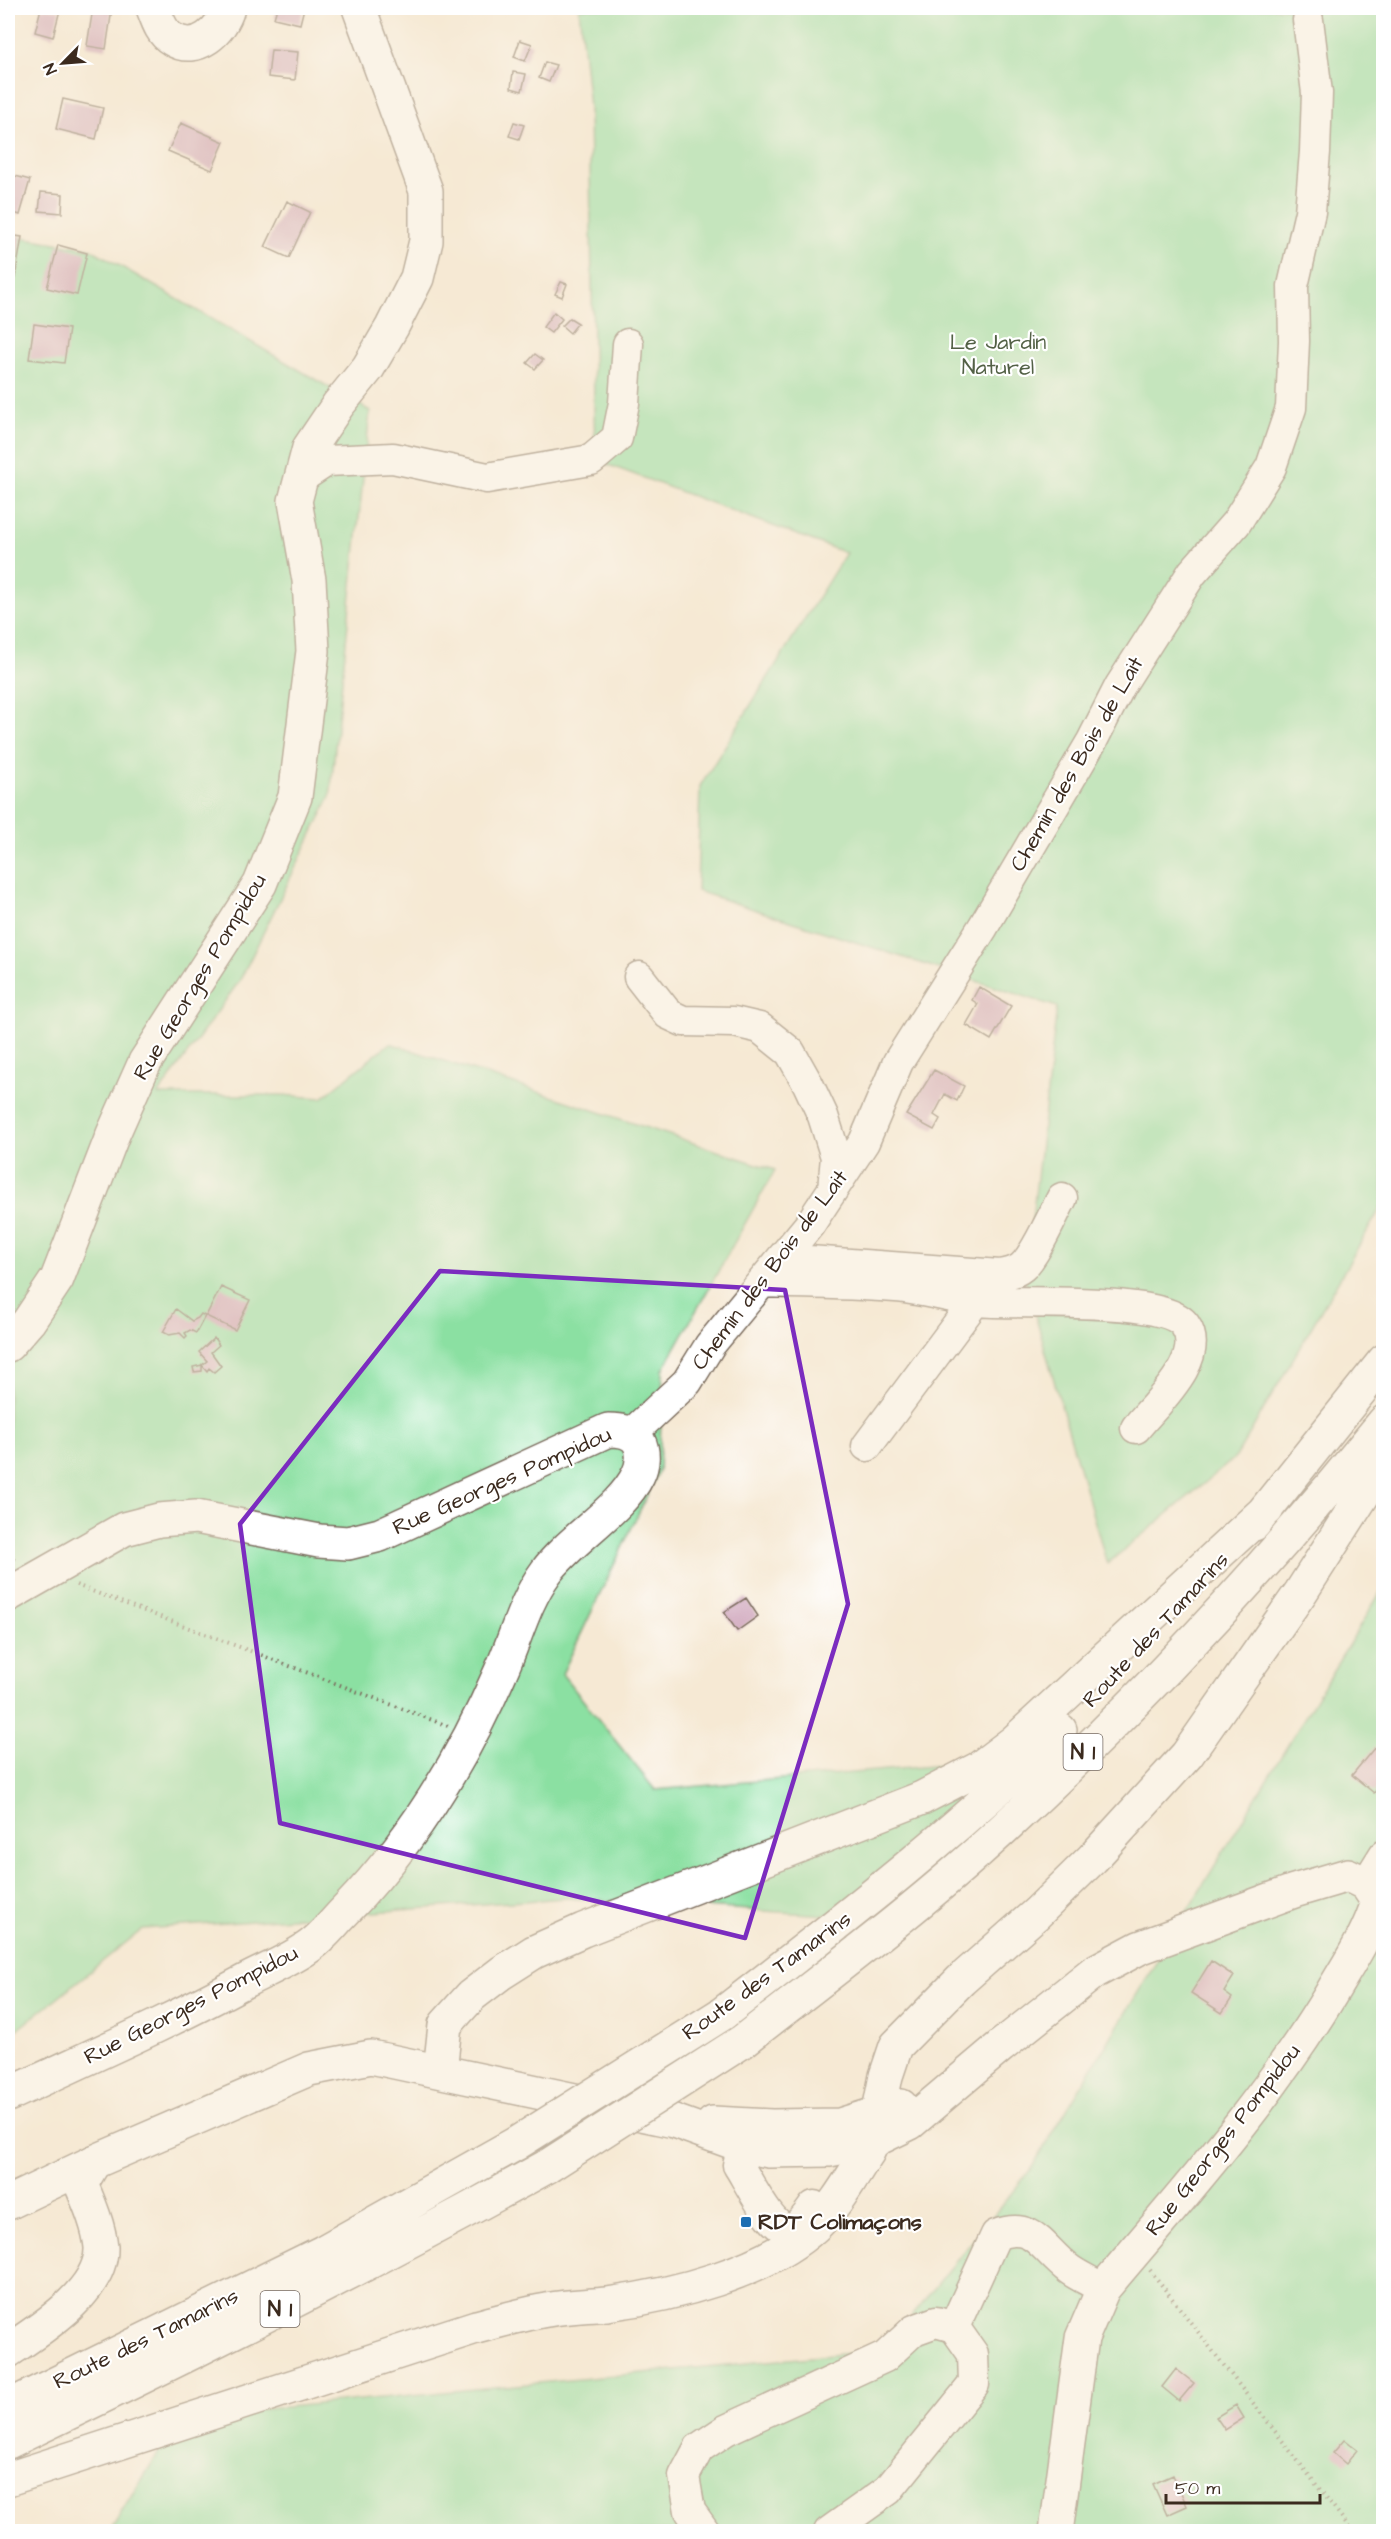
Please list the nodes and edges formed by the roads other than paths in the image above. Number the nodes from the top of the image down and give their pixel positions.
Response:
1 (153, 8) edge
2 (228, 8) edge
3 (358, 8) edge
4 (1308, 20) dead end
5 (628, 344) dead end
6 (301, 478) junction
7 (639, 977) dead end
8 (833, 1190) junction
9 (1062, 1198) dead end
10 (773, 1271) junction
11 (975, 1300) junction
12 (8, 1345) edge
13 (1383, 1361) edge
14 (1383, 1422) edge
15 (1136, 1428) dead end
16 (631, 1434) junction
17 (867, 1446) dead end
18 (1383, 1462) edge
19 (1267, 1509) junction
20 (8, 1595) edge
21 (1383, 1855) edge
22 (1366, 1884) junction
23 (440, 2071) junction
24 (8, 2095) edge
25 (674, 2121) junction
26 (772, 2126) junction
27 (876, 2128) junction
28 (743, 2146) junction
29 (88, 2173) junction
30 (846, 2186) junction
31 (8, 2203) edge
32 (8, 2210) edge
33 (1103, 2289) junction
34 (954, 2327) junction
35 (8, 2351) edge
36 (8, 2407) edge
37 (8, 2442) edge
38 (8, 2479) edge
39 (705, 2532) edge
40 (830, 2532) edge
41 (1056, 2532) edge

1 - 2 main road
3 - 6 main road, Rue Georges Pompidou
4 - 8 street, Chemin des Bois de Lait
5 - 6 street
6 - 12 main road, Rue Georges Pompidou
7 - 8 street
8 - 10 street, Chemin des Bois de Lait
9 - 10 street
10 - 11 street
10 - 16 street, Chemin des Bois de Lait
11 - 15 street
11 - 17 street
13 - 19 main road, Route des Tamarins / N 1
14 - 37 main road, Route des Tamarins / N 1, bridge
16 - 20 main road, Rue Georges Pompidou
16 - 24 main road, Rue Georges Pompidou
18 - 27 main road
19 - 23 main road
19 - 36 main road, Route des Tamarins / N 1, bridge
21 - 22 street
22 - 27 main road
22 - 33 main road, Rue Georges Pompidou
23 - 25 main road
23 - 29 main road
25 - 26 main road
25 - 28 main road
26 - 27 main road
26 - 28 street
27 - 28 main road
27 - 30 main road
28 - 30 street
29 - 31 main road
29 - 32 main road
29 - 35 main road
30 - 38 main road
33 - 34 street
33 - 41 main road, Rue Georges Pompidou
34 - 39 street
34 - 40 street

